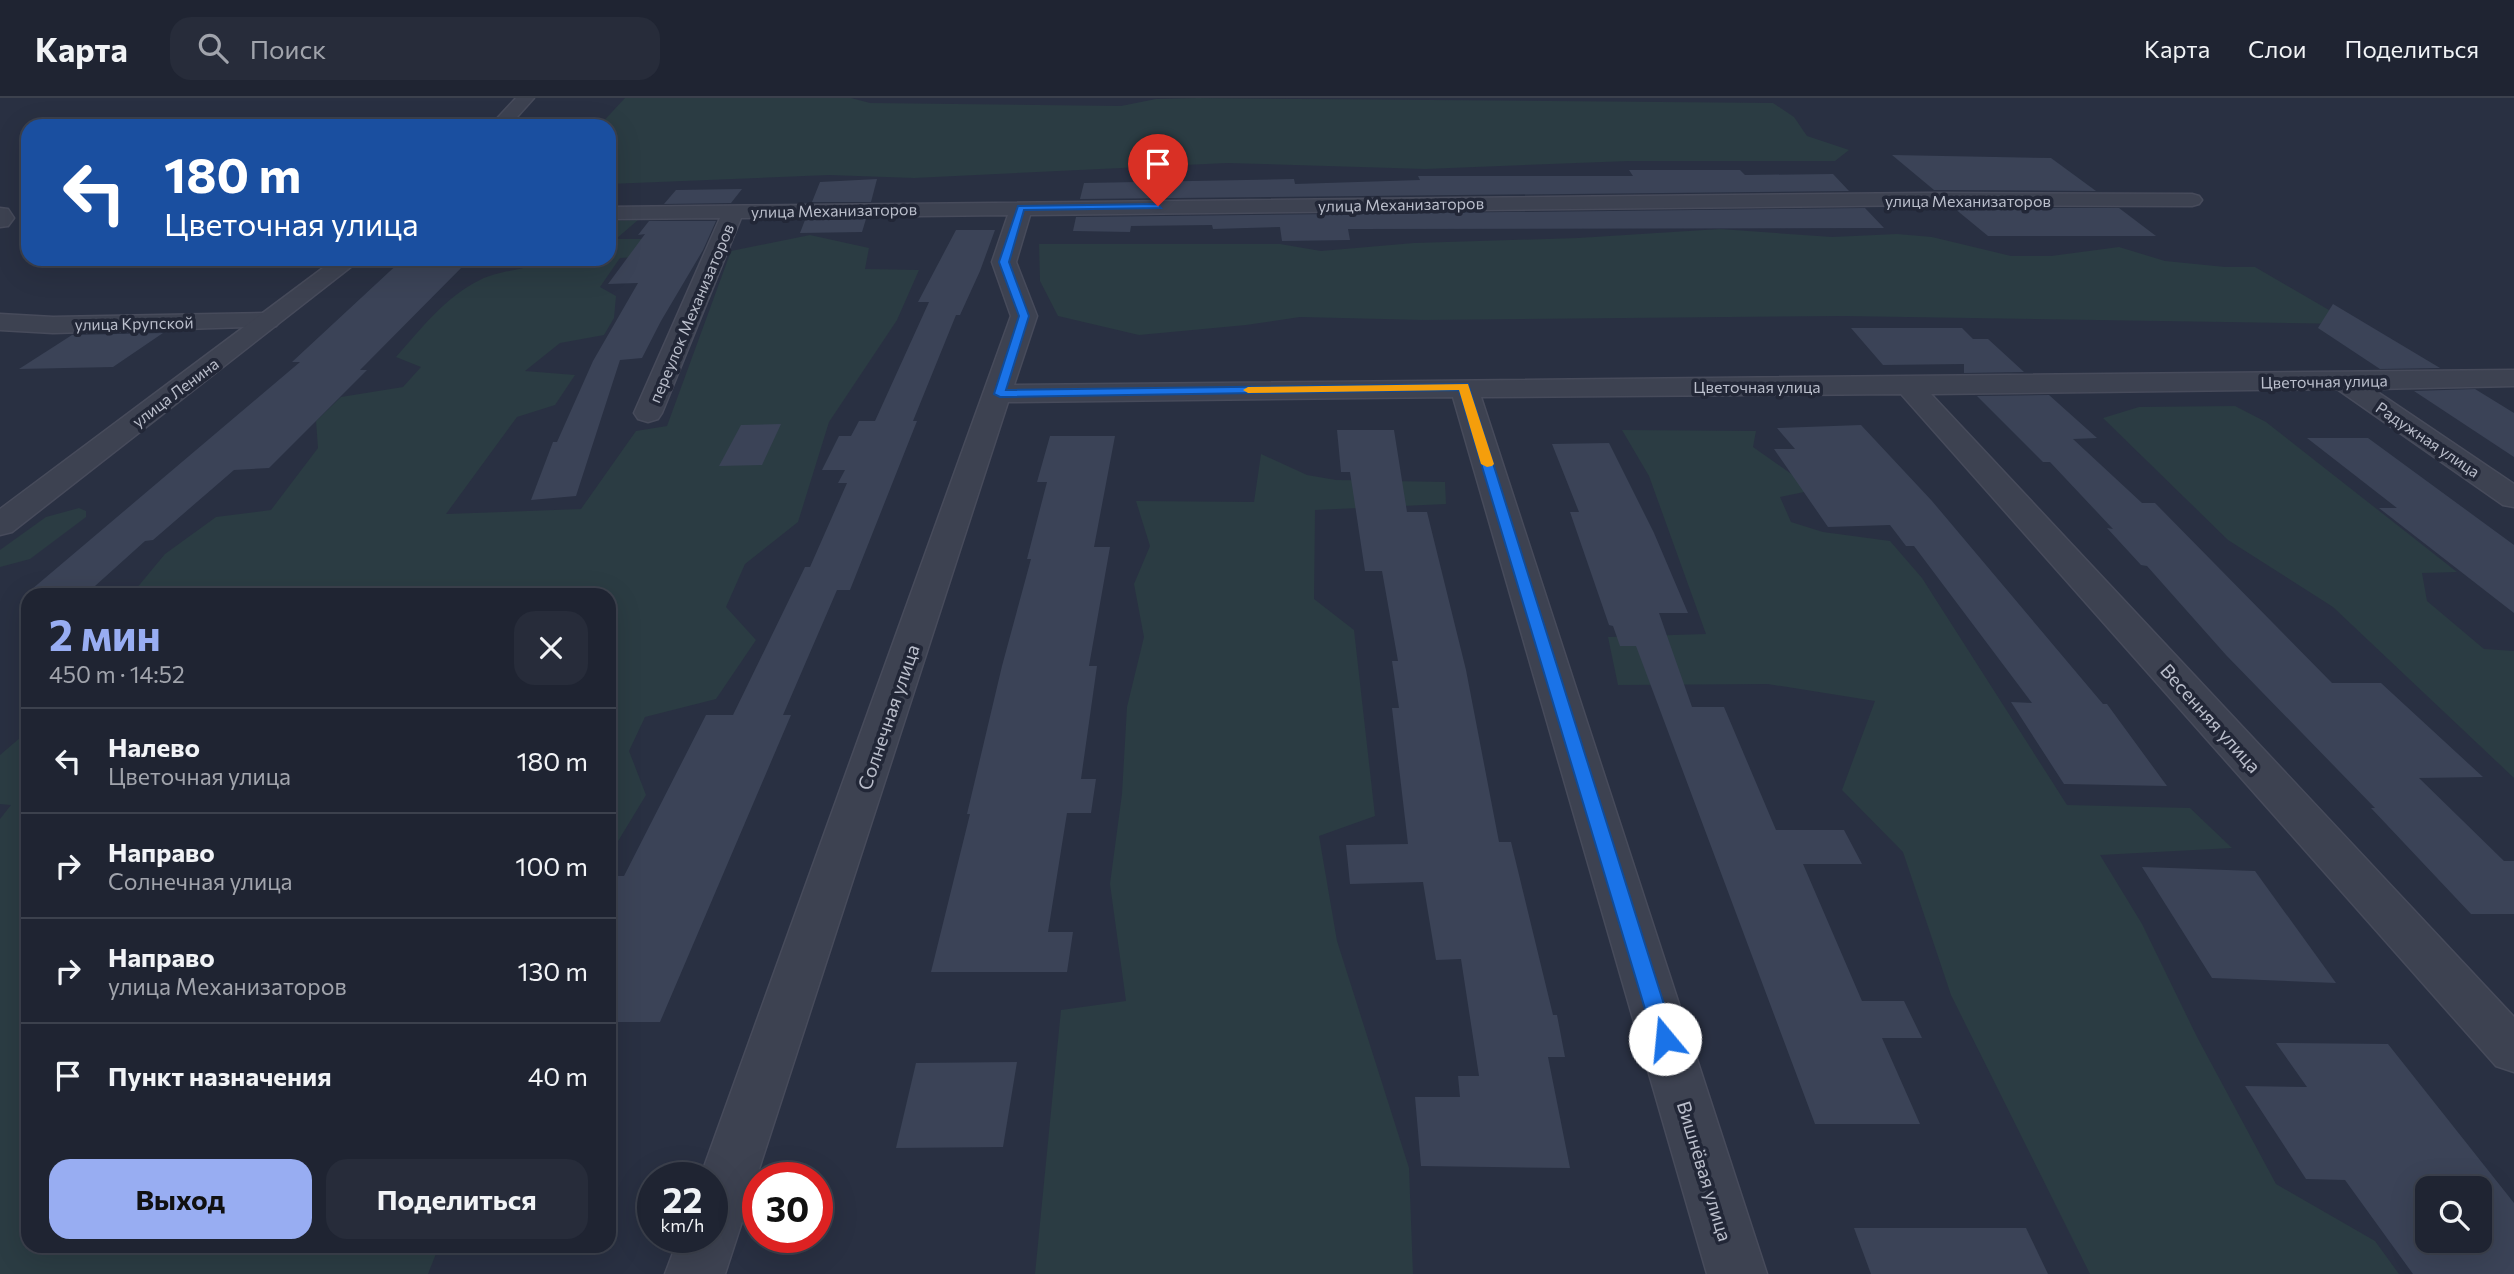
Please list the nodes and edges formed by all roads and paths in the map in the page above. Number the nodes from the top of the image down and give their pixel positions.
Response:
1 (525, 98) edge
2 (506, 119) edge
3 (2192, 200) dead end
4 (1021, 208) junction
5 (733, 212) junction
6 (0, 214) edge
7 (616, 214) edge
8 (0, 221) edge
9 (341, 266) edge
10 (267, 321) junction
11 (0, 322) edge
12 (2514, 378) edge
13 (2342, 380) junction
14 (1909, 385) junction
15 (1464, 387) junction
16 (1000, 394) junction
17 (649, 413) dead end
18 (2514, 498) edge
19 (0, 525) edge
20 (2514, 1051) edge
21 (728, 1179) edge
22 (702, 1253) edge
23 (695, 1274) edge
24 (1737, 1274) edge

1 - 2 street
3 - 4 street, улица Механизаторов
4 - 5 street, улица Механизаторов
4 - 16 street, Солнечная улица
5 - 7 street, улица Механизаторов
5 - 17 street, переулок Механизаторов
6 - 8 street
9 - 10 street, улица Ленина
10 - 11 street, улица Крупской
10 - 19 street, улица Ленина
12 - 13 street, Цветочная улица
13 - 14 street, Цветочная улица
13 - 18 street, Радужная улица
14 - 15 street, Цветочная улица
14 - 20 street, Весенняя улица
15 - 16 street, Цветочная улица
15 - 24 street, Вишнёвая улица
16 - 21 street, Солнечная улица
22 - 23 street

